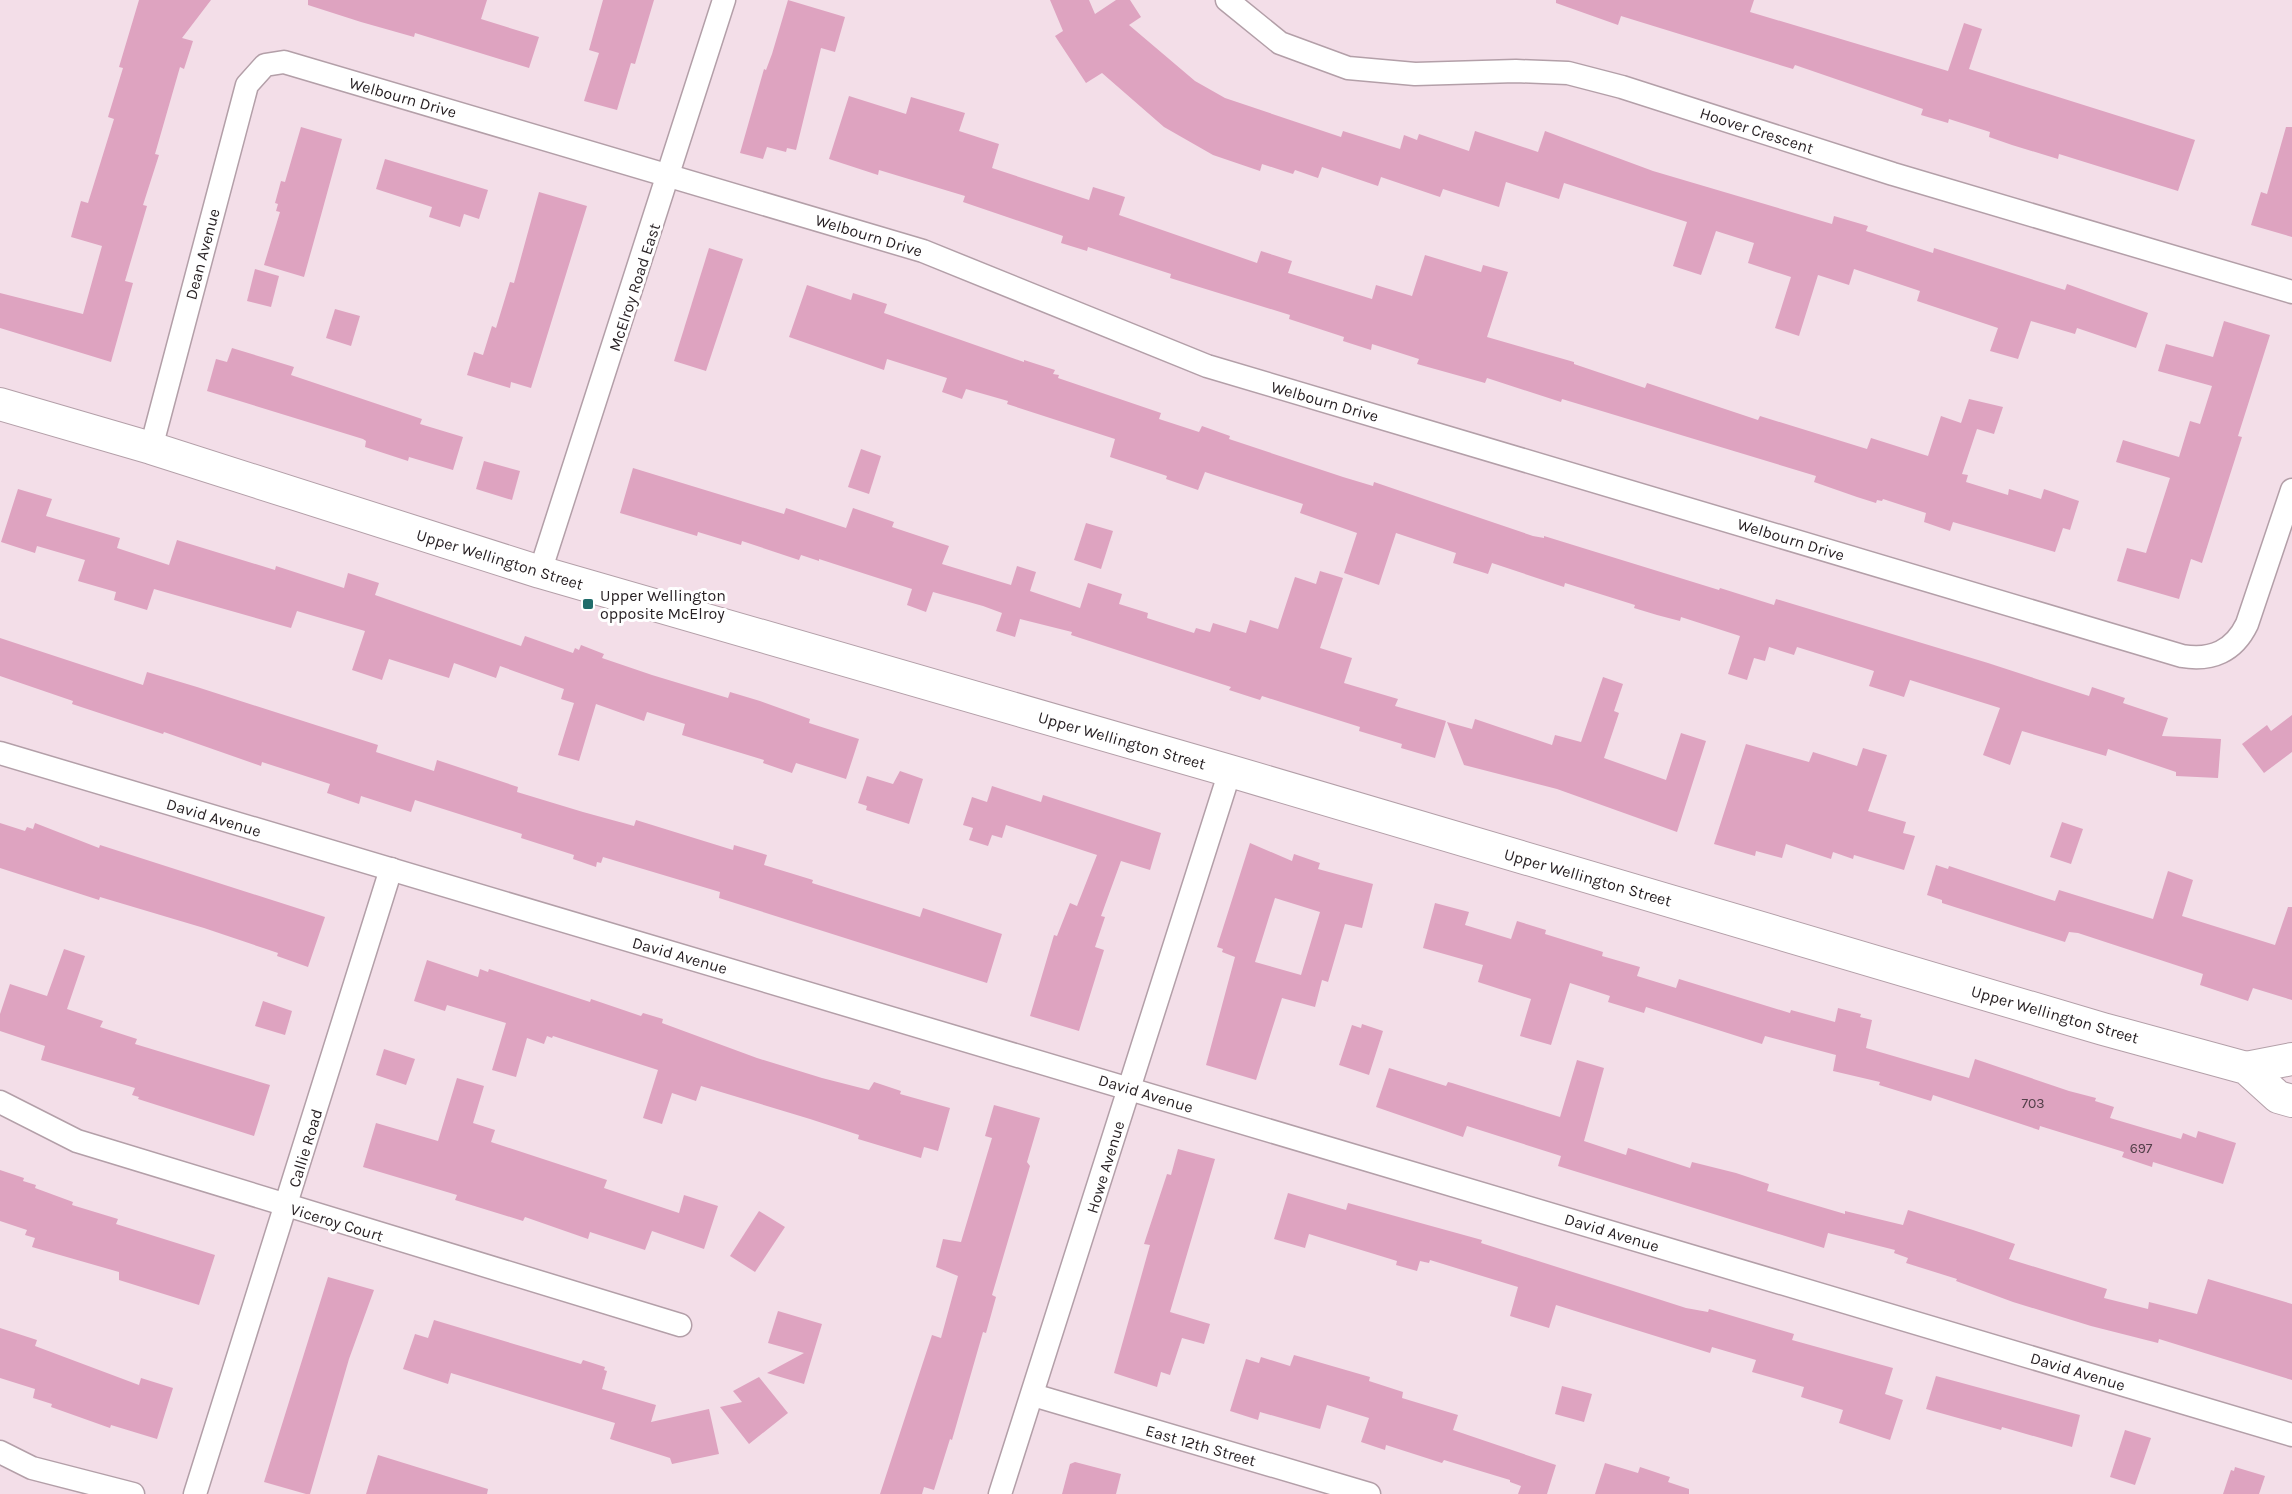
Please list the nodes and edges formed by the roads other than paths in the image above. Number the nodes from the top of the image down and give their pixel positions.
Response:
1 (724, 0) edge
2 (1227, 0) edge
3 (265, 65) joint
4 (670, 176) junction
5 (2292, 292) edge
6 (0, 404) edge
7 (151, 448) junction
8 (2292, 490) edge
9 (540, 572) junction
10 (0, 753) edge
11 (1230, 771) junction
12 (391, 869) junction
13 (2292, 1059) edge
14 (2246, 1068) junction
15 (1130, 1088) junction
16 (2292, 1101) edge
17 (0, 1102) edge
18 (288, 1207) junction
19 (680, 1325) dead end
20 (1033, 1395) junction
21 (2292, 1435) edge
22 (0, 1452) edge
23 (132, 1494) edge
24 (195, 1494) edge
25 (1000, 1494) edge
26 (1369, 1494) edge

1 - 4 street, McElroy Road East
2 - 5 street, Hoover Crescent
3 - 4 street, Welbourn Drive
3 - 7 street, Dean Avenue
4 - 8 street, Welbourn Drive
4 - 9 street, McElroy Road East
6 - 7 main road, Upper Wellington Street
7 - 9 main road, Upper Wellington Street
9 - 11 main road, Upper Wellington Street
10 - 12 street, David Avenue
11 - 14 main road, Upper Wellington Street
11 - 15 street, Howe Avenue
12 - 15 street, David Avenue
12 - 18 street, Callie Road
13 - 14 main road, Upper Wellington Street
14 - 16 main road, Upper Wellington Street
15 - 20 street, Howe Avenue
15 - 21 street, David Avenue
17 - 18 street, Viceroy Court
18 - 19 street, Viceroy Court
18 - 24 street, Callie Road
20 - 25 street, Howe Avenue
20 - 26 street, East 12th Street
22 - 23 street

